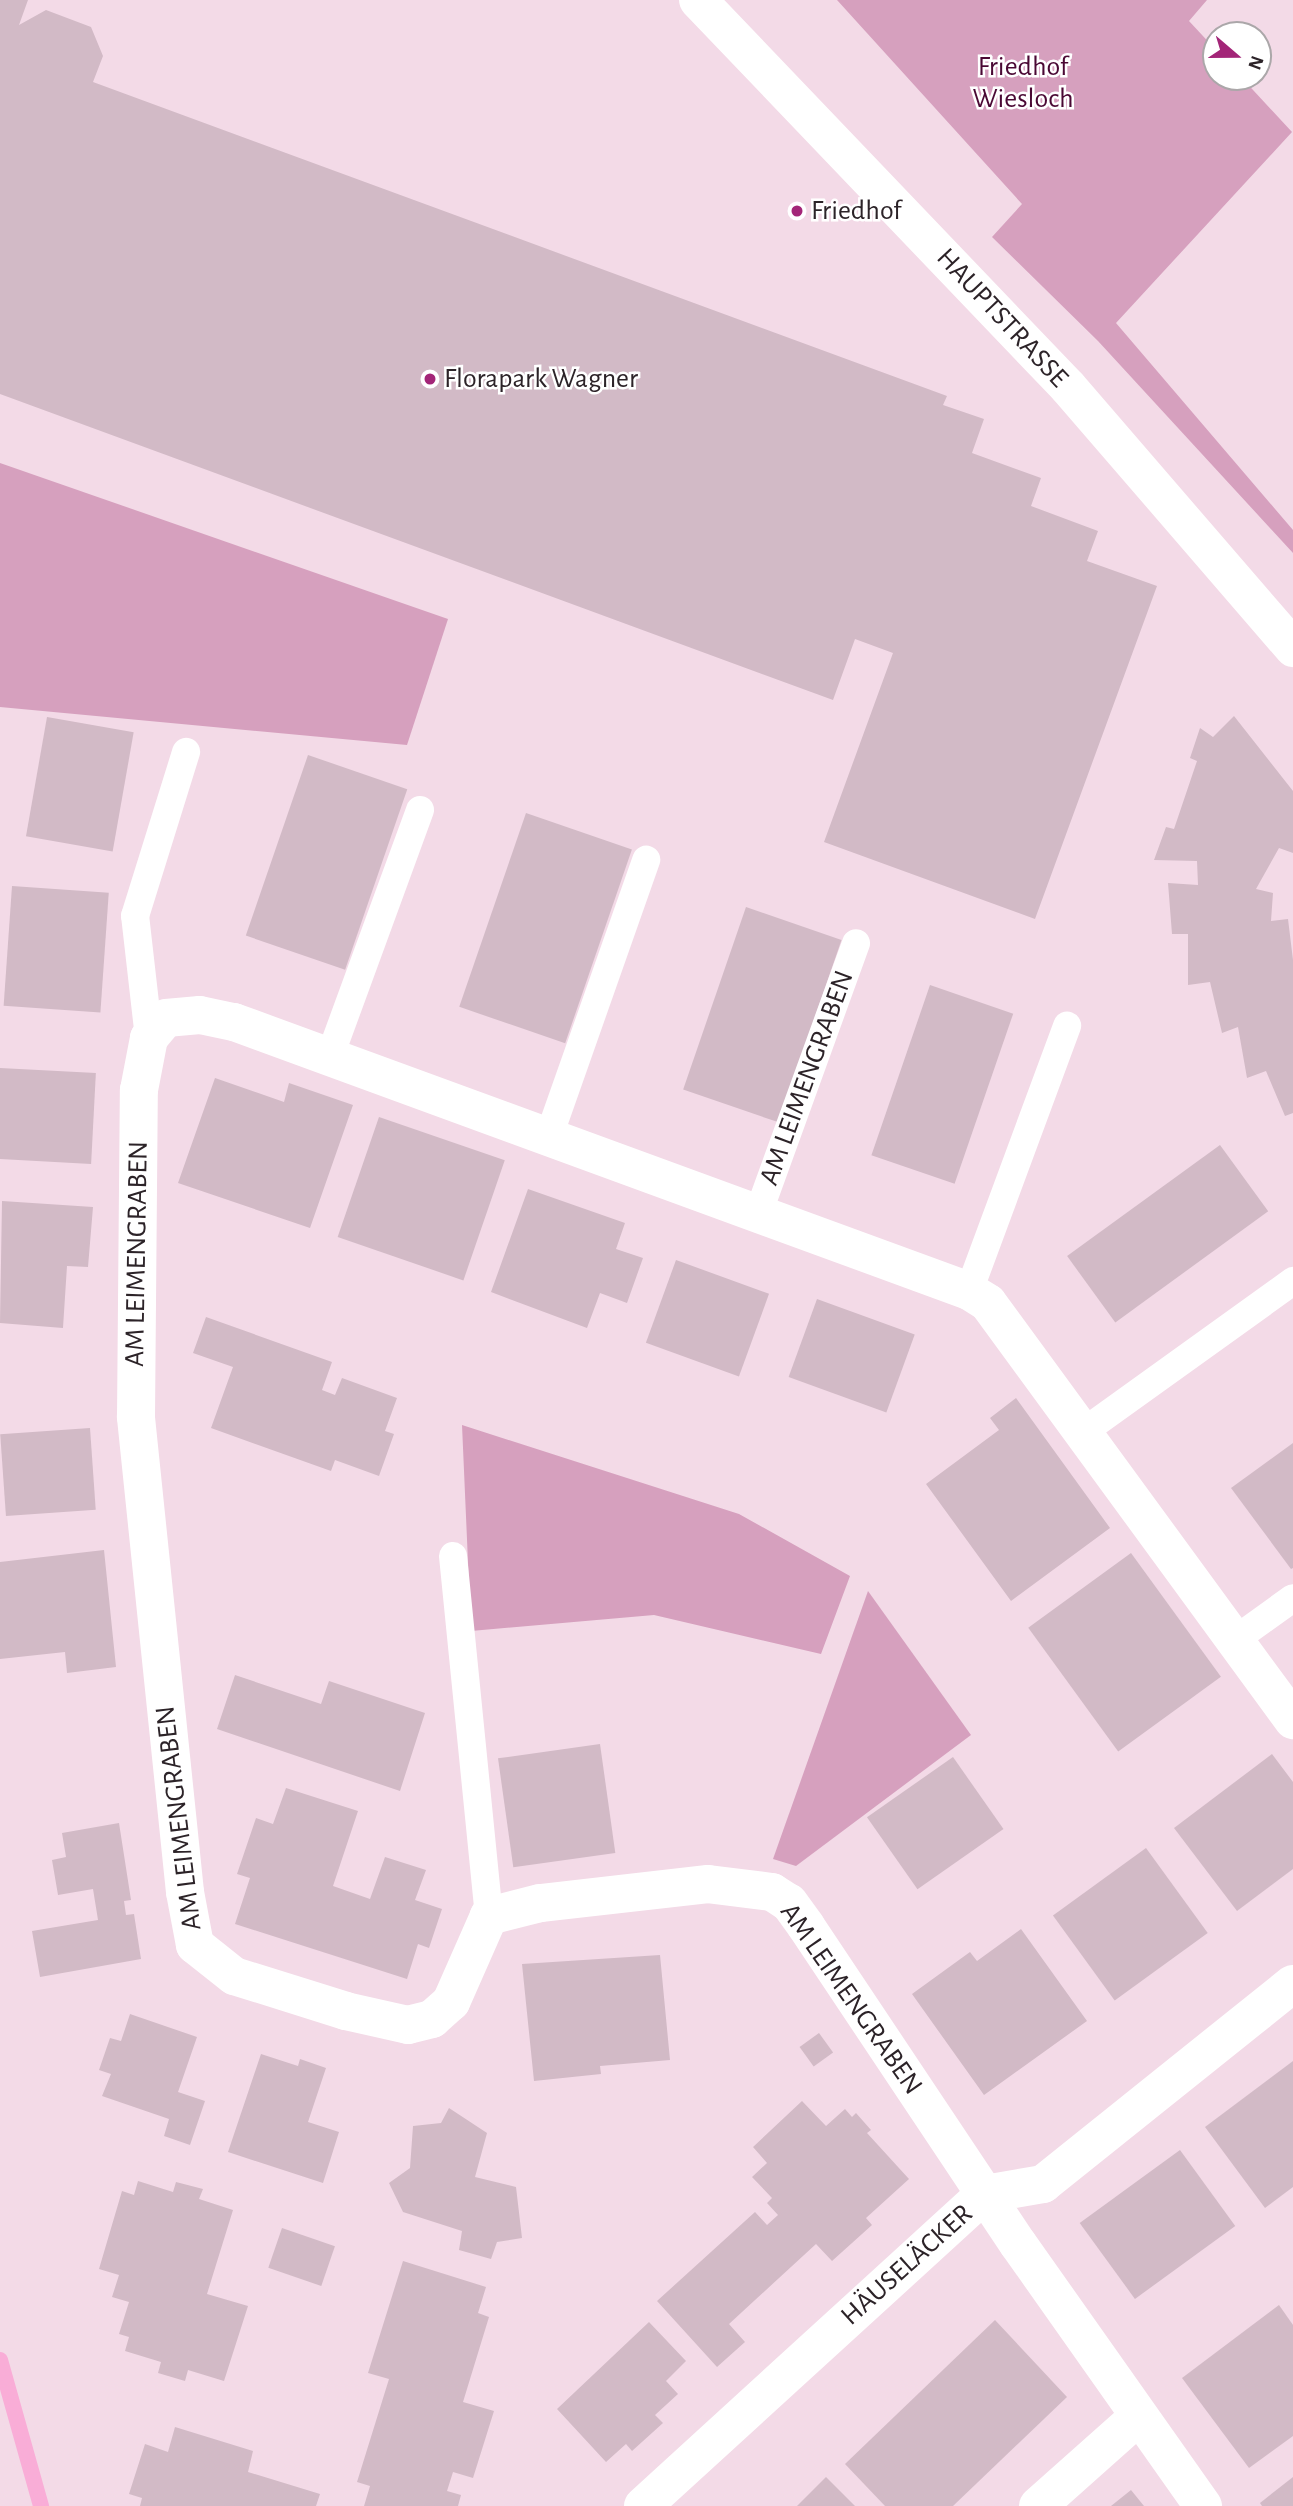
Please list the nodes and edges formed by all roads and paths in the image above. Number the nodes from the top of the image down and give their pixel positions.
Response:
1 (698, 0) edge
2 (1293, 649) edge
3 (186, 751) dead end
4 (420, 810) dead end
5 (646, 860) dead end
6 (856, 943) dead end
7 (1067, 1026) dead end
8 (149, 1038) junction
9 (330, 1056) junction
10 (550, 1136) junction
11 (758, 1213) junction
12 (1293, 1282) edge
13 (970, 1291) junction
14 (1083, 1432) junction
15 (453, 1556) dead end
16 (1293, 1598) edge
17 (1236, 1639) junction
18 (1293, 1720) edge
19 (489, 1916) junction
20 (1293, 1984) edge
21 (985, 2194) junction
22 (1139, 2417) junction
23 (643, 2506) edge
24 (1038, 2506) edge
25 (1203, 2506) edge

1 - 2 street, HAUPTSTRASSE
3 - 8 lane, AM LEIMENGRABEN
4 - 9 lane
5 - 10 lane
6 - 11 lane, AM LEIMENGRABEN
7 - 13 lane
8 - 9 street, AM LEIMENGRABEN
8 - 19 street, AM LEIMENGRABEN
9 - 10 street, AM LEIMENGRABEN
10 - 11 street, AM LEIMENGRABEN
11 - 13 street, AM LEIMENGRABEN
12 - 14 lane
13 - 14 street, AM LEIMENGRABEN
14 - 17 street, AM LEIMENGRABEN
15 - 19 lane
16 - 17 lane
17 - 18 street, AM LEIMENGRABEN
19 - 21 street, AM LEIMENGRABEN
20 - 21 street, HÄUSELÄCKER
21 - 22 street, AM LEIMENGRABEN
21 - 23 street, HÄUSELÄCKER
22 - 24 street
22 - 25 street, AM LEIMENGRABEN

